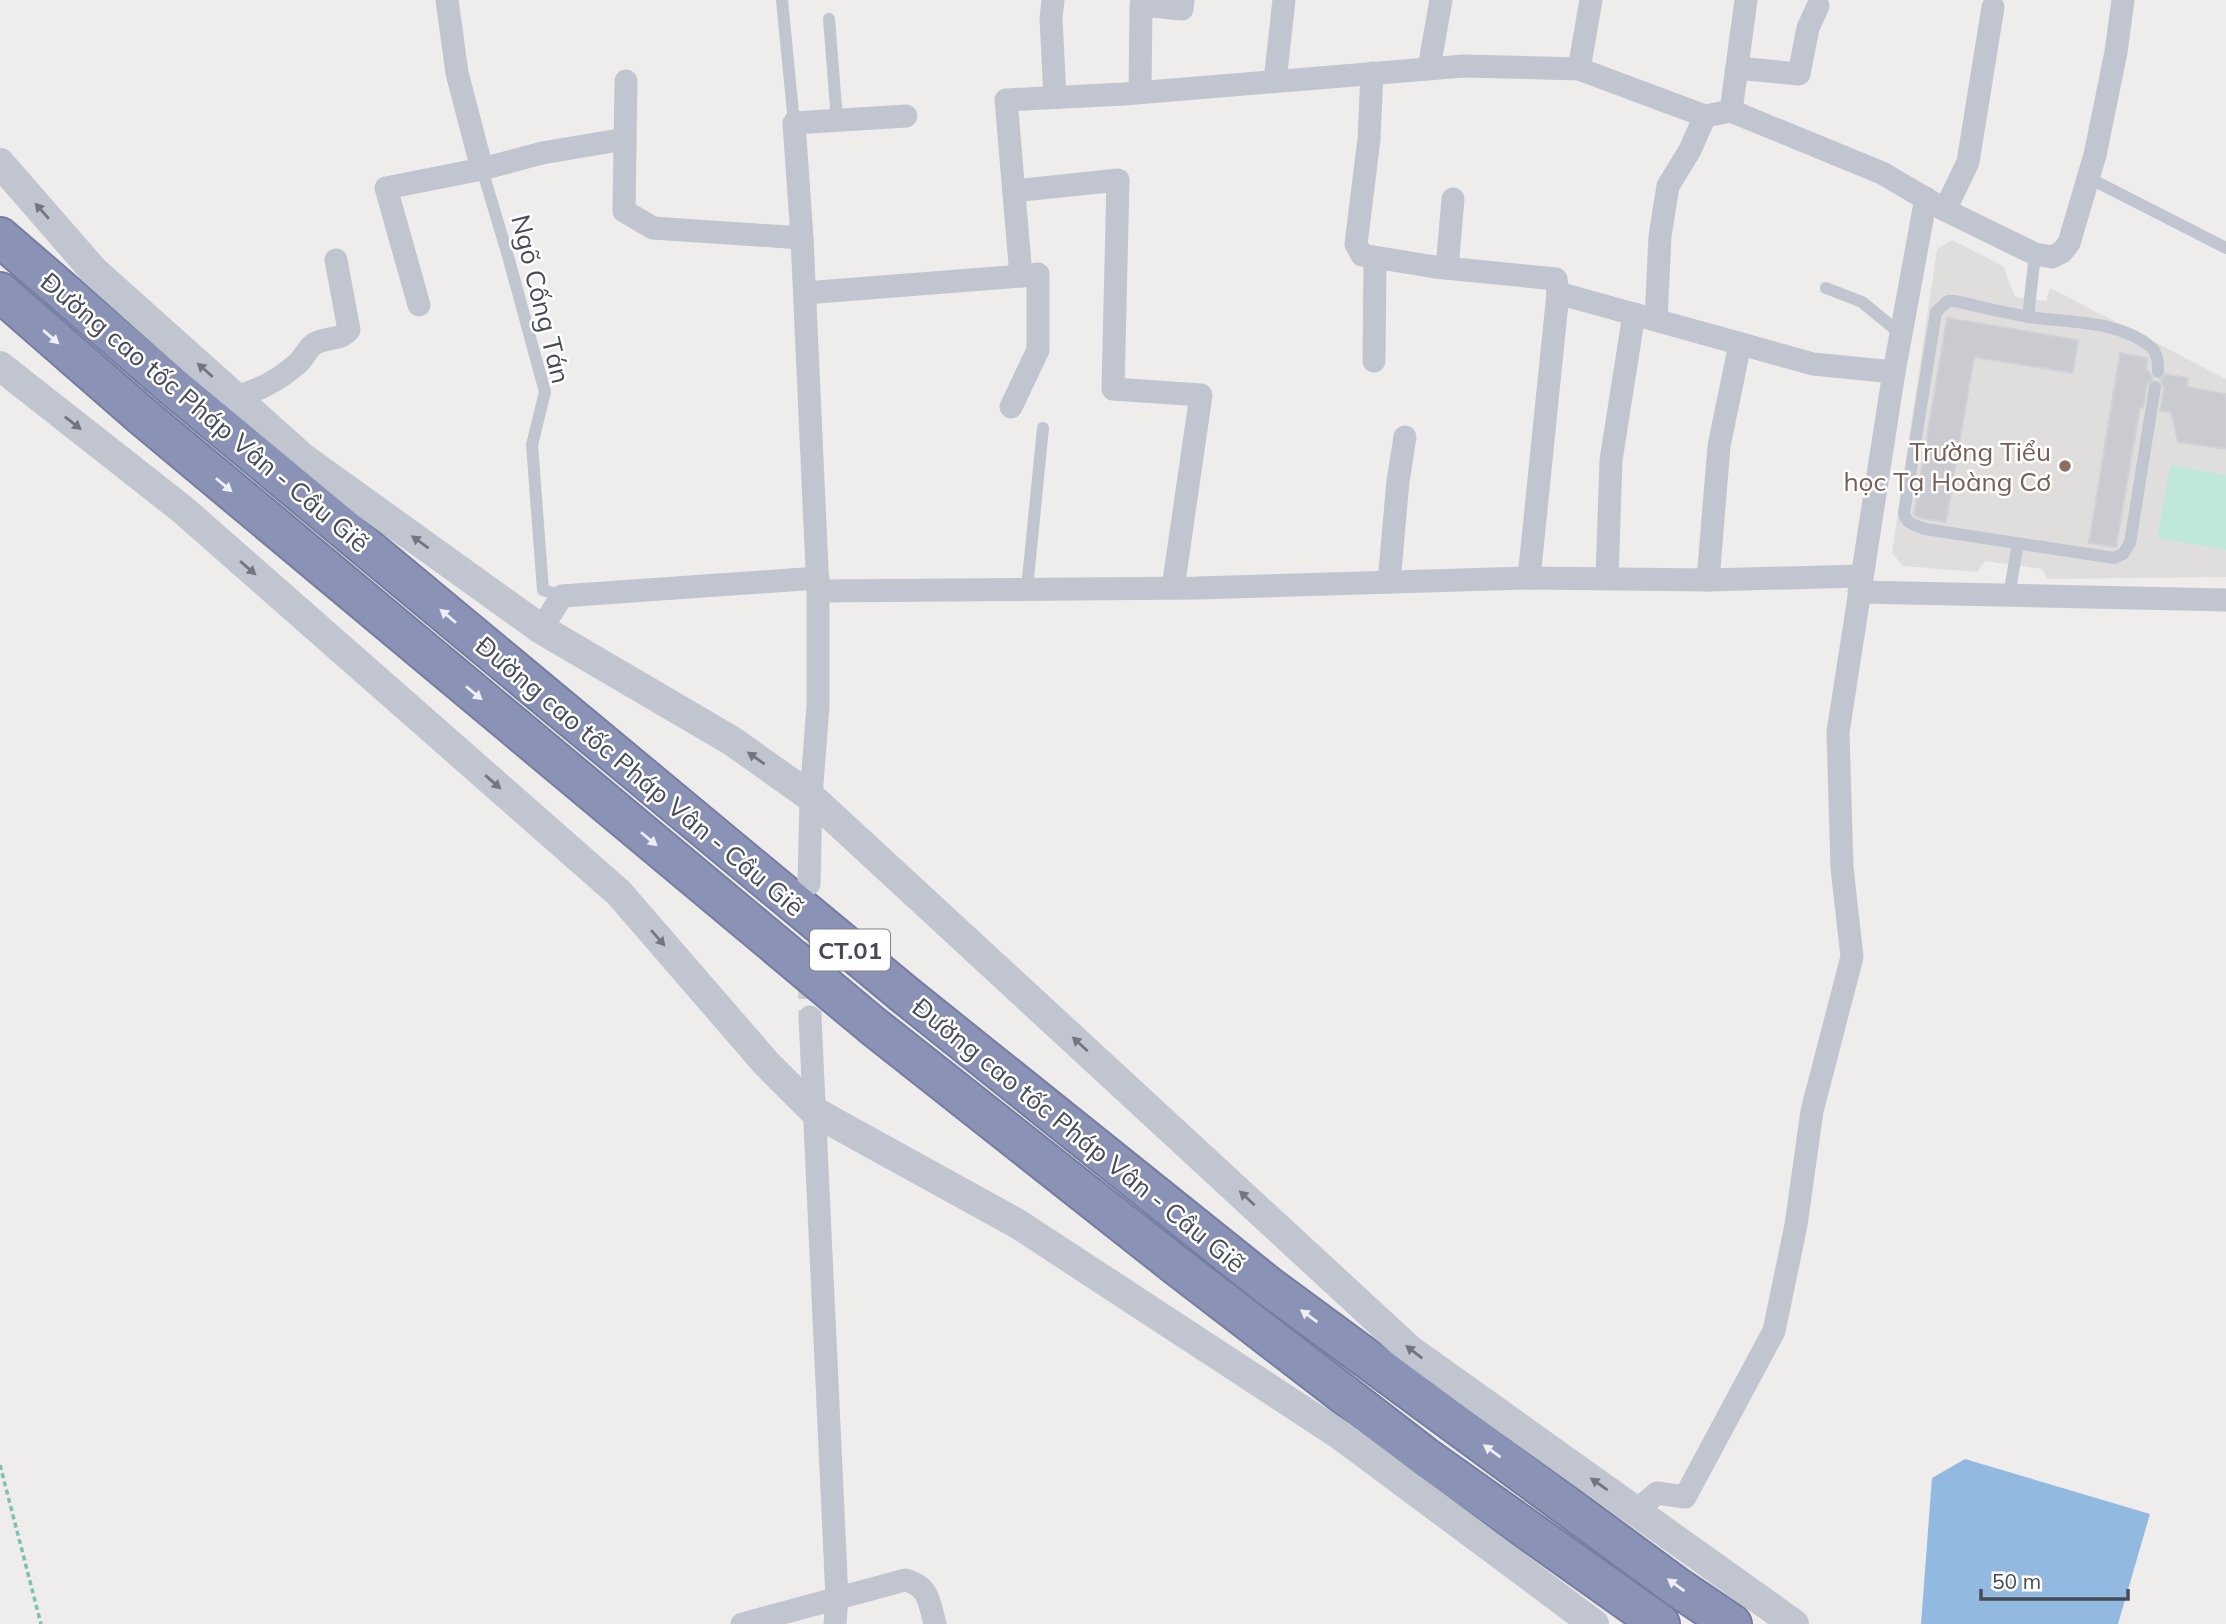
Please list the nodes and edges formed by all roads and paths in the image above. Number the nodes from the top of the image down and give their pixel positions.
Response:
1 (447, 0) edge
2 (782, 0) edge
3 (1053, 0) edge
4 (1183, 0) edge
5 (1284, 0) edge
6 (1441, 0) edge
7 (1591, 0) edge
8 (1746, 0) edge
9 (2123, 0) edge
10 (1818, 6) dead end
11 (1993, 7) dead end
12 (829, 19) dead end
13 (1429, 68) junction
14 (1737, 68) junction
15 (1579, 69) junction
16 (1372, 73) junction
17 (1275, 80) junction
18 (626, 81) dead end
19 (1140, 92) junction
20 (1055, 97) junction
21 (1731, 111) junction
22 (906, 116) dead end
23 (1705, 116) junction
24 (837, 120) junction
25 (794, 122) junction
26 (625, 139) junction
27 (0, 163) edge
28 (482, 169) junction
29 (2087, 177) junction
30 (1014, 191) junction
31 (1453, 199) dead end
32 (1936, 204) junction
33 (0, 237) edge
34 (802, 238) junction
35 (2226, 248) edge
36 (2035, 254) junction
37 (1375, 259) junction
38 (336, 260) dead end
39 (1447, 268) junction
40 (1021, 276) junction
41 (1826, 288) dead end
42 (0, 292) edge
43 (805, 293) junction
44 (1558, 293) junction
45 (419, 304) dead end
46 (1645, 317) junction
47 (2028, 317) junction
48 (1901, 334) junction
49 (1740, 344) junction
50 (1374, 361) dead end
51 (0, 366) edge
52 (1894, 372) junction
53 (2158, 372) dead end
54 (2155, 387) dead end
55 (235, 397) junction
56 (1011, 407) dead end
57 (1043, 428) dead end
58 (1405, 437) dead end
59 (2018, 543) junction
60 (1529, 578) junction
61 (1607, 578) junction
62 (1708, 580) junction
63 (1389, 582) junction
64 (818, 584) junction
65 (1860, 584) junction
66 (1173, 588) junction
67 (1027, 589) junction
68 (562, 596) junction
69 (2009, 596) junction
70 (2226, 600) edge
71 (541, 629) junction
72 (811, 797) junction
73 (809, 884) tunnel mouth
74 (810, 1017) tunnel mouth
75 (816, 1112) junction
76 (0, 1465) edge
77 (1636, 1511) junction
78 (837, 1598) junction
79 (41, 1624) edge
80 (742, 1624) edge
81 (835, 1624) edge
82 (935, 1624) edge
83 (1594, 1624) edge
84 (1660, 1624) edge
85 (1732, 1624) edge
86 (1794, 1624) edge

1 - 28 street
2 - 25 lane
3 - 20 street
4 - 19 street
5 - 17 street
6 - 13 street
7 - 15 street
8 - 14 street
9 - 29 street
10 - 14 street
11 - 32 street
12 - 24 lane
13 - 15 street
13 - 16 street
14 - 21 street
15 - 23 street
16 - 17 street
16 - 37 street
17 - 19 street
18 - 26 street
19 - 20 street
20 - 30 street
21 - 23 street
21 - 32 street
22 - 24 street
23 - 46 street
24 - 25 street
25 - 34 street
26 - 28 street
26 - 34 street
55 -> 27 street
28 - 45 street
28 - 68 lane, Ngõ Cống Tán
29 - 35 lane
29 - 36 street
30 - 40 street
30 - 66 street
31 - 39 street
32 - 36 street
32 - 48 street
85 -> 33 highway, Đường cao tốc Pháp Vân - Cầu Giẽ / CT.01
34 - 43 street
36 - 47 lane
37 - 39 street
37 - 50 street
38 - 55 street
39 - 44 street
40 - 43 street
40 - 56 street
41 - 48 lane
42 -> 84 highway, Đường cao tốc Pháp Vân - Cầu Giẽ / CT.01
43 - 64 street
44 - 46 street
44 - 60 street
46 - 49 street
46 - 61 street
47 - 53 lane
47 - 59 lane
48 - 52 street
49 - 52 street
49 - 62 street
51 -> 75 street
52 - 65 street
54 - 59 lane
71 -> 55 street
57 - 67 lane
58 - 63 street
59 - 69 lane
60 - 61 street
60 - 63 street
61 - 62 street
62 - 65 street
63 - 66 street
64 - 67 street
64 - 68 street
64 - 72 street
65 - 69 street
65 - 77 street
66 - 67 street
68 - 71 street
69 - 70 street
72 -> 71 street
72 - 73 street
77 -> 72 street
74 - 75 street
75 - 78 street
75 - 83 street
76 - 79 path
77 - 86 street
78 - 80 street
78 - 81 street
78 - 82 street

